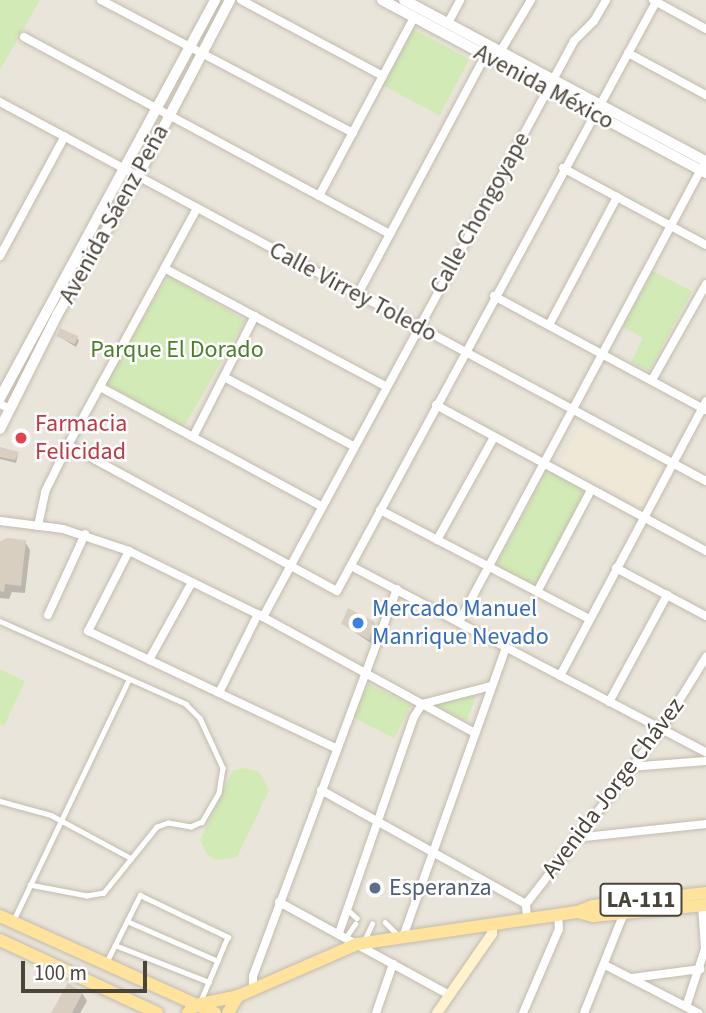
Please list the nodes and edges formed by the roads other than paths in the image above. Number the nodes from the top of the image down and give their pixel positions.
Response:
1 (100, 0) edge
2 (215, 0) edge
3 (230, 0) edge
4 (241, 0) edge
5 (382, 0) edge
6 (404, 0) edge
7 (460, 0) edge
8 (531, 0) edge
9 (606, 0) edge
10 (655, 1) edge
11 (414, 18) junction
12 (448, 23) junction
13 (706, 29) edge
14 (24, 37) dead end
15 (189, 47) junction
16 (500, 52) junction
17 (628, 52) junction
18 (201, 53) junction
19 (485, 56) junction
20 (383, 76) junction
21 (550, 84) junction
22 (706, 94) edge
23 (3, 103) edge
24 (157, 108) junction
25 (597, 109) junction
26 (0, 114) edge
27 (169, 115) junction
28 (353, 133) junction
29 (65, 136) junction
30 (705, 166) edge
31 (563, 167) junction
32 (126, 169) junction
33 (138, 176) junction
34 (319, 196) junction
35 (617, 197) junction
36 (197, 208) junction
37 (672, 226) junction
38 (390, 234) junction
39 (706, 245) edge
40 (0, 256) edge
41 (166, 269) junction
42 (706, 284) edge
43 (358, 294) junction
44 (494, 296) junction
45 (255, 316) junction
46 (549, 325) junction
47 (418, 327) junction
48 (464, 352) junction
49 (602, 354) junction
50 (224, 377) junction
51 (652, 380) junction
52 (386, 386) junction
53 (100, 387) junction
54 (0, 398) edge
55 (436, 405) junction
56 (705, 406) edge
57 (5, 407) edge
58 (573, 411) junction
59 (0, 429) edge
60 (193, 437) junction
61 (494, 437) junction
62 (68, 445) junction
63 (353, 446) junction
64 (672, 463) junction
65 (544, 465) junction
66 (706, 481) edge
67 (591, 490) junction
68 (321, 506) junction
69 (380, 510) junction
70 (643, 518) junction
71 (0, 521) edge
72 (38, 526) junction
73 (85, 534) junction
74 (437, 540) junction
75 (129, 551) junction
76 (706, 551) edge
77 (288, 566) junction
78 (351, 566) junction
79 (489, 567) junction
80 (616, 568) junction
81 (192, 582) junction
82 (397, 589) junction
83 (537, 593) junction
84 (667, 595) junction
85 (48, 615) dead end
86 (260, 616) junction
87 (706, 616) edge
88 (589, 619) junction
89 (0, 621) edge
90 (458, 622) junction
91 (506, 648) junction
92 (706, 657) edge
93 (149, 660) junction
94 (365, 672) junction
95 (560, 676) junction
96 (130, 679) junction
97 (491, 686) junction
98 (219, 693) junction
99 (609, 702) junction
100 (422, 704) junction
101 (661, 730) junction
102 (473, 732) junction
103 (336, 748) junction
104 (706, 752) edge
105 (706, 761) edge
106 (629, 767) junction
107 (321, 790) junction
108 (0, 801) edge
109 (63, 821) junction
110 (377, 822) junction
111 (706, 824) edge
112 (576, 838) junction
113 (434, 854) junction
114 (131, 858) junction
115 (30, 885) junction
116 (705, 901) edge
117 (279, 902) junction
118 (526, 904) junction
119 (347, 910) junction
120 (577, 912) junction
121 (624, 913) junction
122 (558, 915) junction
123 (0, 916) edge
124 (527, 919) junction
125 (127, 921) junction
126 (13, 922) junction
127 (385, 922) dead end
128 (355, 924) dead end
129 (492, 924) junction
130 (401, 935) junction
131 (352, 939) junction
132 (0, 940) edge
133 (115, 945) junction
134 (218, 961) junction
135 (106, 964) junction
136 (393, 964) junction
137 (605, 965) junction
138 (700, 969) junction
139 (632, 978) junction
140 (209, 982) junction
141 (253, 989) junction
142 (448, 994) junction
143 (238, 996) junction
144 (199, 1004) junction
145 (686, 1007) junction
146 (152, 1012) edge
147 (188, 1013) edge
148 (215, 1013) edge
149 (228, 1013) edge
150 (376, 1013) edge
151 (437, 1013) edge
152 (523, 1013) edge
153 (584, 1013) edge
154 (698, 1013) edge

1 - 15 street
2 - 15 street, Avenida Sáenz Peña
3 - 18 street, Avenida Sáenz Peña
4 - 20 street
5 - 11 street, Avenida México
6 - 12 street, Avenida México
7 - 12 street
8 - 16 street
9 - 21 street, Calle Chongoyape
10 - 13 street
10 - 17 street
11 - 19 street, Avenida México
11 - 20 street
12 - 16 street, Avenida México
14 - 24 street
15 - 18 street
15 - 24 street, Avenida Sáenz Peña
16 - 21 street, Avenida México
17 - 22 street
17 - 25 street
18 - 27 street, Avenida Sáenz Peña
18 - 28 street
19 - 21 street, Avenida México
19 - 38 street
20 - 28 street
21 - 25 street, Avenida México
21 - 47 street, Calle Chongoyape
23 - 26 street
23 - 29 street, Calle Virrey Toledo
24 - 27 street
24 - 32 street, Avenida Sáenz Peña
25 - 30 street, Avenida México
25 - 31 street
27 - 33 street, Avenida Sáenz Peña
27 - 34 street
28 - 34 street
29 - 32 street, Calle Virrey Toledo
29 - 40 street
30 - 37 street
31 - 35 street
31 - 44 street
32 - 33 street, Calle Virrey Toledo
32 - 54 street, Avenida Sáenz Peña
33 - 36 street, Calle Virrey Toledo
33 - 57 street, Avenida Sáenz Peña
34 - 38 street
35 - 37 street
35 - 46 street
36 - 41 street
36 - 43 street, Calle Virrey Toledo
37 - 39 street
37 - 49 street
38 - 43 street
41 - 45 street
41 - 53 street
42 - 51 street
43 - 47 street, Calle Virrey Toledo
44 - 46 street
44 - 48 street
45 - 50 street
45 - 52 street
46 - 49 street
47 - 48 street, Calle Virrey Toledo
47 - 52 street, Calle Chongoyape
48 - 55 street
48 - 58 street, Calle Virrey Toledo
49 - 51 street
49 - 58 street
50 - 60 street
50 - 63 street
51 - 56 street
52 - 63 street, Calle Chongoyape
53 - 60 street
53 - 62 street
55 - 61 street
55 - 69 street
56 - 64 street
57 - 59 street, Avenida Sáenz Peña
58 - 64 street, Calle Virrey Toledo
58 - 65 street
60 - 68 street
61 - 65 street
61 - 74 street
62 - 72 street
62 - 77 street
63 - 68 street, Calle Chongoyape
64 - 66 street, Calle Virrey Toledo
64 - 70 street
65 - 67 street
65 - 79 street
67 - 70 street
67 - 83 street
68 - 77 street, Calle Chongoyape
69 - 74 street
69 - 78 street
70 - 76 street
70 - 80 street
71 - 72 street
72 - 73 street
73 - 75 street
73 - 85 street
74 - 79 street
75 - 81 street
75 - 93 street
77 - 78 street
77 - 86 street, Calle Chongoyape
78 - 82 street
79 - 83 street
79 - 90 street
80 - 84 street
80 - 88 street
81 - 86 street
81 - 93 street
82 - 90 street
82 - 94 street
83 - 88 street
84 - 87 street
84 - 99 street
86 - 94 street
86 - 98 street, Calle Chongoyape
88 - 95 street
89 - 96 lane
90 - 91 street
91 - 95 street
91 - 97 street
92 - 101 street, Avenida Jorge Chávez
93 - 98 street
94 - 100 street
94 - 103 street
95 - 99 street
96 - 109 lane
96 - 114 lane
97 - 100 street
97 - 102 street
98 - 103 street
99 - 101 street
100 - 102 street
100 - 110 street
101 - 104 street
101 - 106 street, Avenida Jorge Chávez
102 - 113 street
103 - 107 street
105 - 106 street
106 - 112 street, Avenida Jorge Chávez
107 - 110 street
107 - 117 street
108 - 109 lane
109 - 114 lane
109 - 115 lane
110 - 113 street
110 - 119 street
111 - 112 street
112 - 118 street, Avenida Jorge Chávez
113 - 118 street
113 - 130 street
114 - 115 lane
115 - 126 lane
116 - 120 main road, LA-111
116 - 121 main road, LA-111
116 - 138 street
117 - 131 street
117 - 141 street
118 - 124 street, Avenida Jorge Chávez
119 - 131 street
119 - 131 lane
120 - 121 main road, LA-111
120 - 122 main road, LA-111
121 - 137 street
122 - 124 main road, LA-111
122 - 152 street
123 - 126 main road
124 - 129 main road, LA-111
125 - 133 lane
125 - 134 lane
125 - 134 lane
126 - 135 main road
127 - 130 lane
128 - 131 lane
129 - 130 main road
129 - 142 main road
130 - 131 main road
131 - 136 street
131 - 141 main road
132 - 146 main road
133 - 135 lane
133 - 140 lane
134 - 140 lane
135 - 144 main road
136 - 142 street
136 - 150 street
137 - 139 street
137 - 153 street
138 - 139 street
138 - 145 street
139 - 145 street
140 - 144 lane
141 - 143 main road
142 - 151 main road
143 - 144 main road
143 - 149 main road
144 - 147 main road
144 - 148 main road
145 - 154 street

